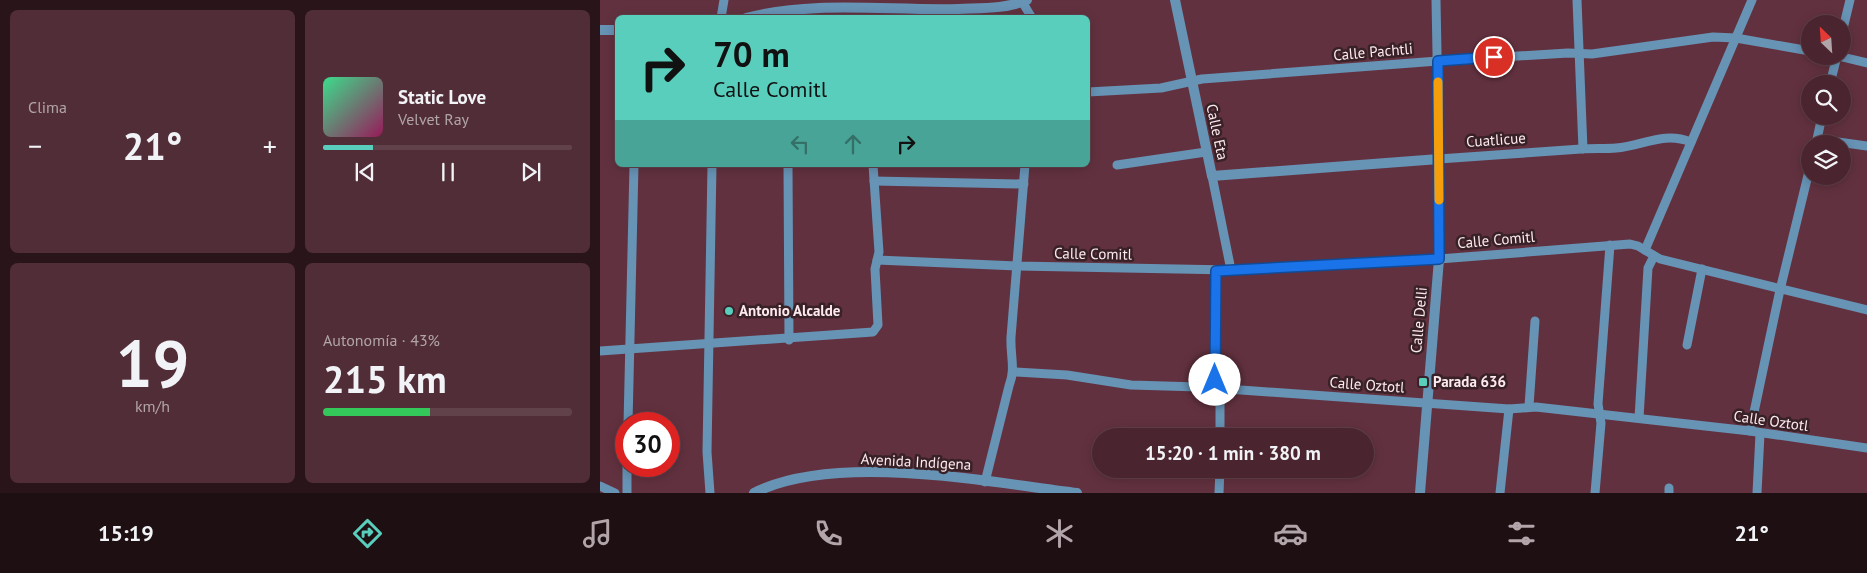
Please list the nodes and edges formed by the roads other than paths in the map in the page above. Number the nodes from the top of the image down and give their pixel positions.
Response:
1 (724, 0) edge
2 (1175, 0) edge
3 (1436, 0) edge
4 (1577, 0) edge
5 (1752, 0) edge
6 (1850, 0) edge
7 (1023, 1) edge
8 (871, 12) edge
9 (790, 13) edge
10 (722, 15) edge
11 (772, 15) edge
12 (1030, 15) edge
13 (1846, 15) edge
14 (600, 30) edge
15 (615, 30) edge
16 (1736, 38) junction
17 (1801, 49) edge
18 (1580, 53) junction
19 (1851, 59) edge
20 (1438, 61) junction
21 (1867, 63) edge
22 (1191, 82) junction
23 (1090, 92) edge
24 (1690, 142) junction
25 (1851, 145) edge
26 (1867, 146) edge
27 (1583, 149) junction
28 (1206, 152) junction
29 (1439, 160) junction
30 (1116, 165) dead end
31 (634, 167) edge
32 (712, 167) edge
33 (788, 167) edge
34 (874, 167) edge
35 (1025, 167) edge
36 (1212, 176) junction
37 (874, 181) junction
38 (1024, 184) junction
39 (1805, 185) edge
40 (1610, 245) junction
41 (1645, 250) junction
42 (1654, 256) junction
43 (1439, 259) junction
44 (877, 260) junction
45 (1017, 266) junction
46 (1231, 270) junction
47 (1702, 270) junction
48 (1216, 271) junction
49 (1780, 290) junction
50 (1867, 310) edge
51 (1535, 322) dead end
52 (789, 340) junction
53 (710, 342) junction
54 (1687, 345) dead end
55 (630, 350) junction
56 (600, 351) edge
57 (1014, 372) junction
58 (1217, 389) junction
59 (1426, 402) junction
60 (1529, 406) junction
61 (1509, 408) junction
62 (628, 412) edge
63 (1599, 414) junction
64 (1639, 418) junction
65 (1220, 428) edge
66 (1750, 431) junction
67 (1760, 434) junction
68 (1867, 448) edge
69 (627, 477) edge
70 (1220, 478) edge
71 (985, 482) junction
72 (600, 486) edge
73 (615, 493) edge
74 (627, 493) edge
75 (710, 493) edge
76 (754, 493) edge
77 (1077, 493) edge
78 (1219, 493) edge
79 (1420, 493) edge
80 (1500, 493) edge
81 (1595, 493) edge
82 (1757, 493) edge

1 - 10 street
2 - 22 street, Calle Eta
3 - 20 street, Calle Delli
4 - 18 street
5 - 16 street
6 - 13 street
7 - 8 street
7 - 12 street
8 - 9 street
9 - 11 street
14 - 15 street
16 - 17 street, Calle Pachtli
16 - 18 street, Calle Pachtli
16 - 24 street
18 - 20 street, Calle Pachtli
18 - 27 street
19 - 21 street
20 - 22 street, Calle Pachtli
20 - 29 street, Calle Delli
22 - 23 street, Calle Pachtli
22 - 28 street, Calle Eta
24 - 27 street, Cuatlicue
24 - 41 street
25 - 26 street
27 - 29 street, Cuatlicue
28 - 30 street
28 - 36 street, Calle Eta
29 - 36 street, Cuatlicue
29 - 43 street, Calle Delli
31 - 55 street
32 - 53 street
33 - 52 street
34 - 37 street
35 - 38 street
36 - 46 street, Calle Eta
37 - 38 street
37 - 44 street
38 - 45 street
39 - 49 street
40 - 41 street, Calle Comitl
40 - 43 street, Calle Comitl
40 - 63 street
41 - 42 street, Calle Comitl
42 - 47 street, Calle Comitl
42 - 64 street
43 - 46 street, Calle Comitl
43 - 59 street, Calle Delli
44 - 45 street, Calle Comitl
44 - 52 street
45 - 48 street, Calle Comitl
45 - 57 street
46 - 48 street, Calle Comitl
47 - 49 street, Calle Comitl
47 - 54 street
48 - 58 street
49 - 50 street, Calle Comitl
49 - 66 street
51 - 60 street
52 - 53 street
53 - 55 street
53 - 75 street
55 - 56 street
55 - 62 street
57 - 58 street, Calle Oztotl
57 - 71 street
58 - 59 street, Calle Oztotl
58 - 65 street
59 - 61 street, Calle Oztotl
59 - 79 street, Calle Delli
60 - 61 street, Calle Oztotl
60 - 63 street, Calle Oztotl
61 - 80 street
63 - 64 street, Calle Oztotl
63 - 81 street
64 - 66 street, Calle Oztotl
66 - 67 street, Calle Oztotl
67 - 68 street, Calle Oztotl
67 - 82 street
69 - 74 street
70 - 78 street
71 - 76 street, Avenida Indígena
71 - 77 street, Avenida Indígena
72 - 73 street

